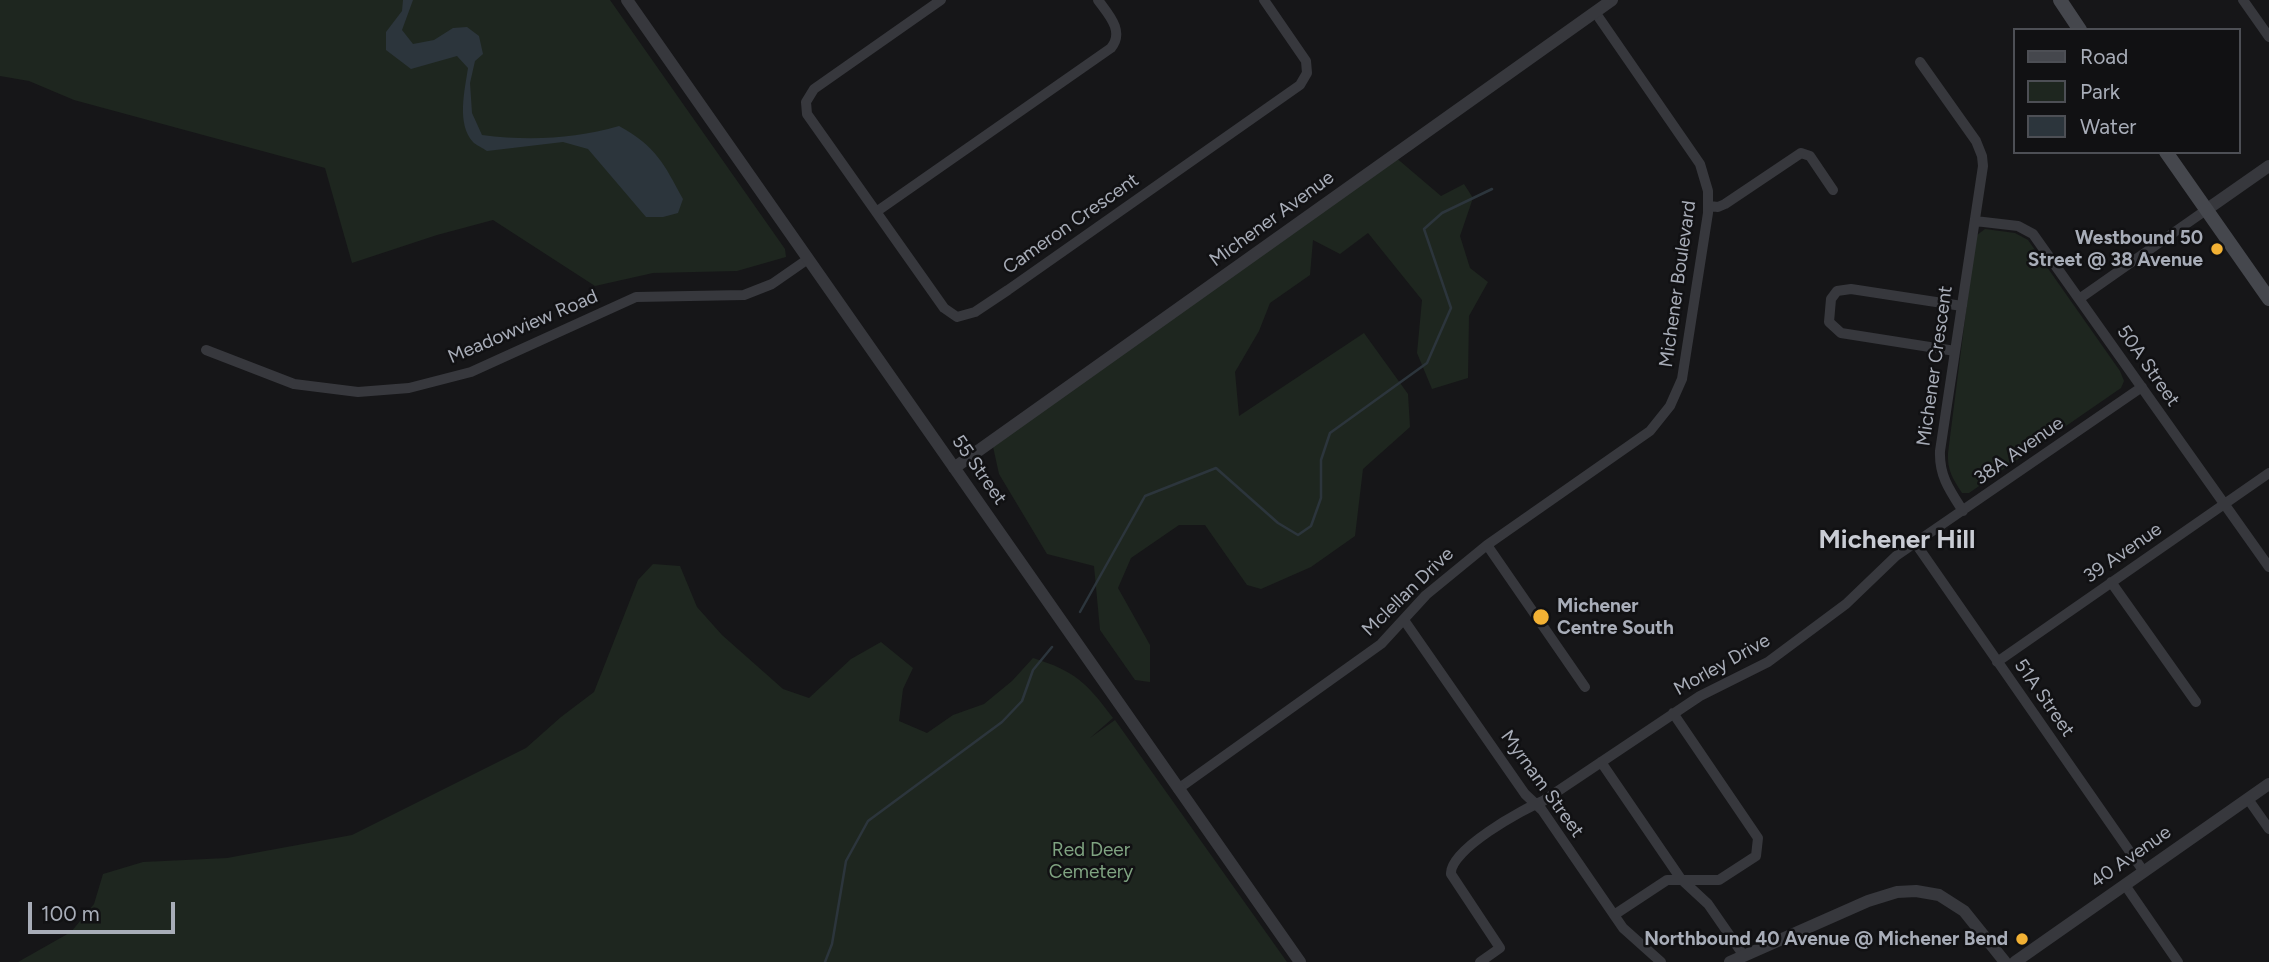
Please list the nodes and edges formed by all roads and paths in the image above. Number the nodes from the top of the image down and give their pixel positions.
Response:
1 (626, 0) edge
2 (940, 0) edge
3 (1098, 0) edge
4 (1264, 0) edge
5 (1612, 0) edge
6 (2061, 0) edge
7 (2243, 0) edge
8 (1595, 12) junction
9 (2079, 28) edge
10 (2269, 37) edge
11 (1920, 62) dead end
12 (2167, 154) edge
13 (2269, 166) edge
14 (1833, 190) dead end
15 (1709, 206) junction
16 (2206, 209) junction
17 (876, 212) junction
18 (1975, 221) junction
19 (808, 259) junction
20 (2079, 299) junction
21 (2269, 299) edge
22 (1962, 306) junction
23 (206, 350) dead end
24 (1955, 351) junction
25 (2141, 387) junction
26 (954, 468) junction
27 (2269, 472) edge
28 (2224, 504) junction
29 (1963, 511) junction
30 (1916, 544) junction
31 (1487, 545) junction
32 (2269, 567) edge
33 (2111, 582) junction
34 (1404, 620) junction
35 (1997, 662) junction
36 (1585, 687) dead end
37 (2196, 702) dead end
38 (1674, 713) junction
39 (1601, 762) junction
40 (2269, 784) edge
41 (1178, 789) junction
42 (2248, 799) junction
43 (1535, 804) junction
44 (2269, 829) edge
45 (2144, 872) junction
46 (1681, 878) junction
47 (2125, 885) junction
48 (1614, 915) junction
49 (1744, 956) junction
50 (1300, 962) edge
51 (1480, 962) edge
52 (1661, 962) edge
53 (1730, 962) edge
54 (2005, 962) edge
55 (2015, 962) edge
56 (2178, 962) edge

1 - 19 street, 55 Street
2 - 17 street, Cameron Crescent
3 - 17 street
4 - 17 street, Cameron Crescent
5 - 8 street, Michener Avenue
6 - 9 main road
7 - 10 street
8 - 15 street, Michener Boulevard
8 - 26 street, Michener Avenue
11 - 18 street, Michener Crescent
12 - 16 main road
13 - 16 street
14 - 15 street
15 - 31 street, Michener Boulevard
16 - 20 street
16 - 21 main road
18 - 20 street, 50A Street
18 - 22 street, Michener Crescent
19 - 23 street, Meadowview Road
19 - 26 street, 55 Street
20 - 25 street, 50A Street
22 - 24 street, Michener Crescent
22 - 24 street
24 - 29 street, Michener Crescent
25 - 28 street, 50A Street
25 - 29 street, 38A Avenue
26 - 41 street, 55 Street
27 - 28 street, 39 Avenue
28 - 32 street, 50A Street
28 - 33 street, 39 Avenue
29 - 30 street, 38A Avenue
30 - 35 street, 51A Street
30 - 38 street, Morley Drive
31 - 34 street, Mclellan Drive
31 - 36 street
33 - 35 street, 39 Avenue
33 - 37 street
34 - 41 street, Mclellan Drive
34 - 43 street, Myrnam Street
35 - 45 street, 51A Street
38 - 39 street, Morley Drive
38 - 46 street
39 - 43 street, Morley Drive
39 - 46 street
40 - 42 street, 40 Avenue
41 - 50 street, 55 Street
42 - 44 street
42 - 45 street, 40 Avenue
43 - 48 street, Myrnam Street
43 - 51 street, Morley Drive
45 - 47 street, 40 Avenue
46 - 48 street
46 - 49 street
47 - 55 street, 40 Avenue
47 - 56 street
48 - 52 street, Myrnam Street
49 - 53 street
49 - 54 street

